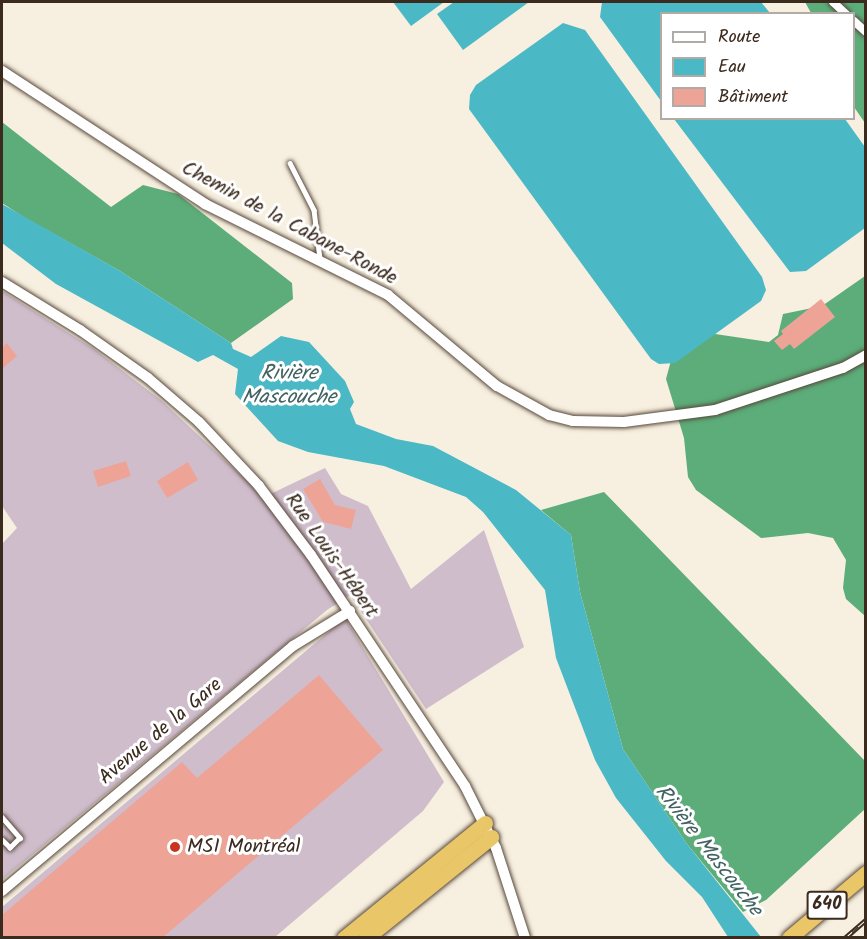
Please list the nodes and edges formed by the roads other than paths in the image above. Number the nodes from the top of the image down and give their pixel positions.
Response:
1 (2, 71) edge
2 (290, 163) dead end
3 (320, 259) junction
4 (2, 282) edge
5 (866, 355) edge
6 (350, 611) junction
7 (2, 817) edge
8 (488, 830) junction
9 (2, 840) edge
10 (866, 873) edge
11 (4, 884) edge
12 (789, 937) edge
13 (344, 938) edge
14 (366, 938) edge
15 (525, 938) edge

1 - 3 street, Chemin de la Cabane-Ronde
2 - 3 lane
3 - 5 street, Chemin de la Cabane-Ronde
4 - 6 street, Rue Louis-Hébert
6 - 8 street, Rue Louis-Hébert
6 - 11 street, Avenue de la Gare
7 - 9 lane
8 - 13 highway
8 - 14 highway
8 - 15 street, Rue Louis-Hébert
10 - 12 highway, 640

